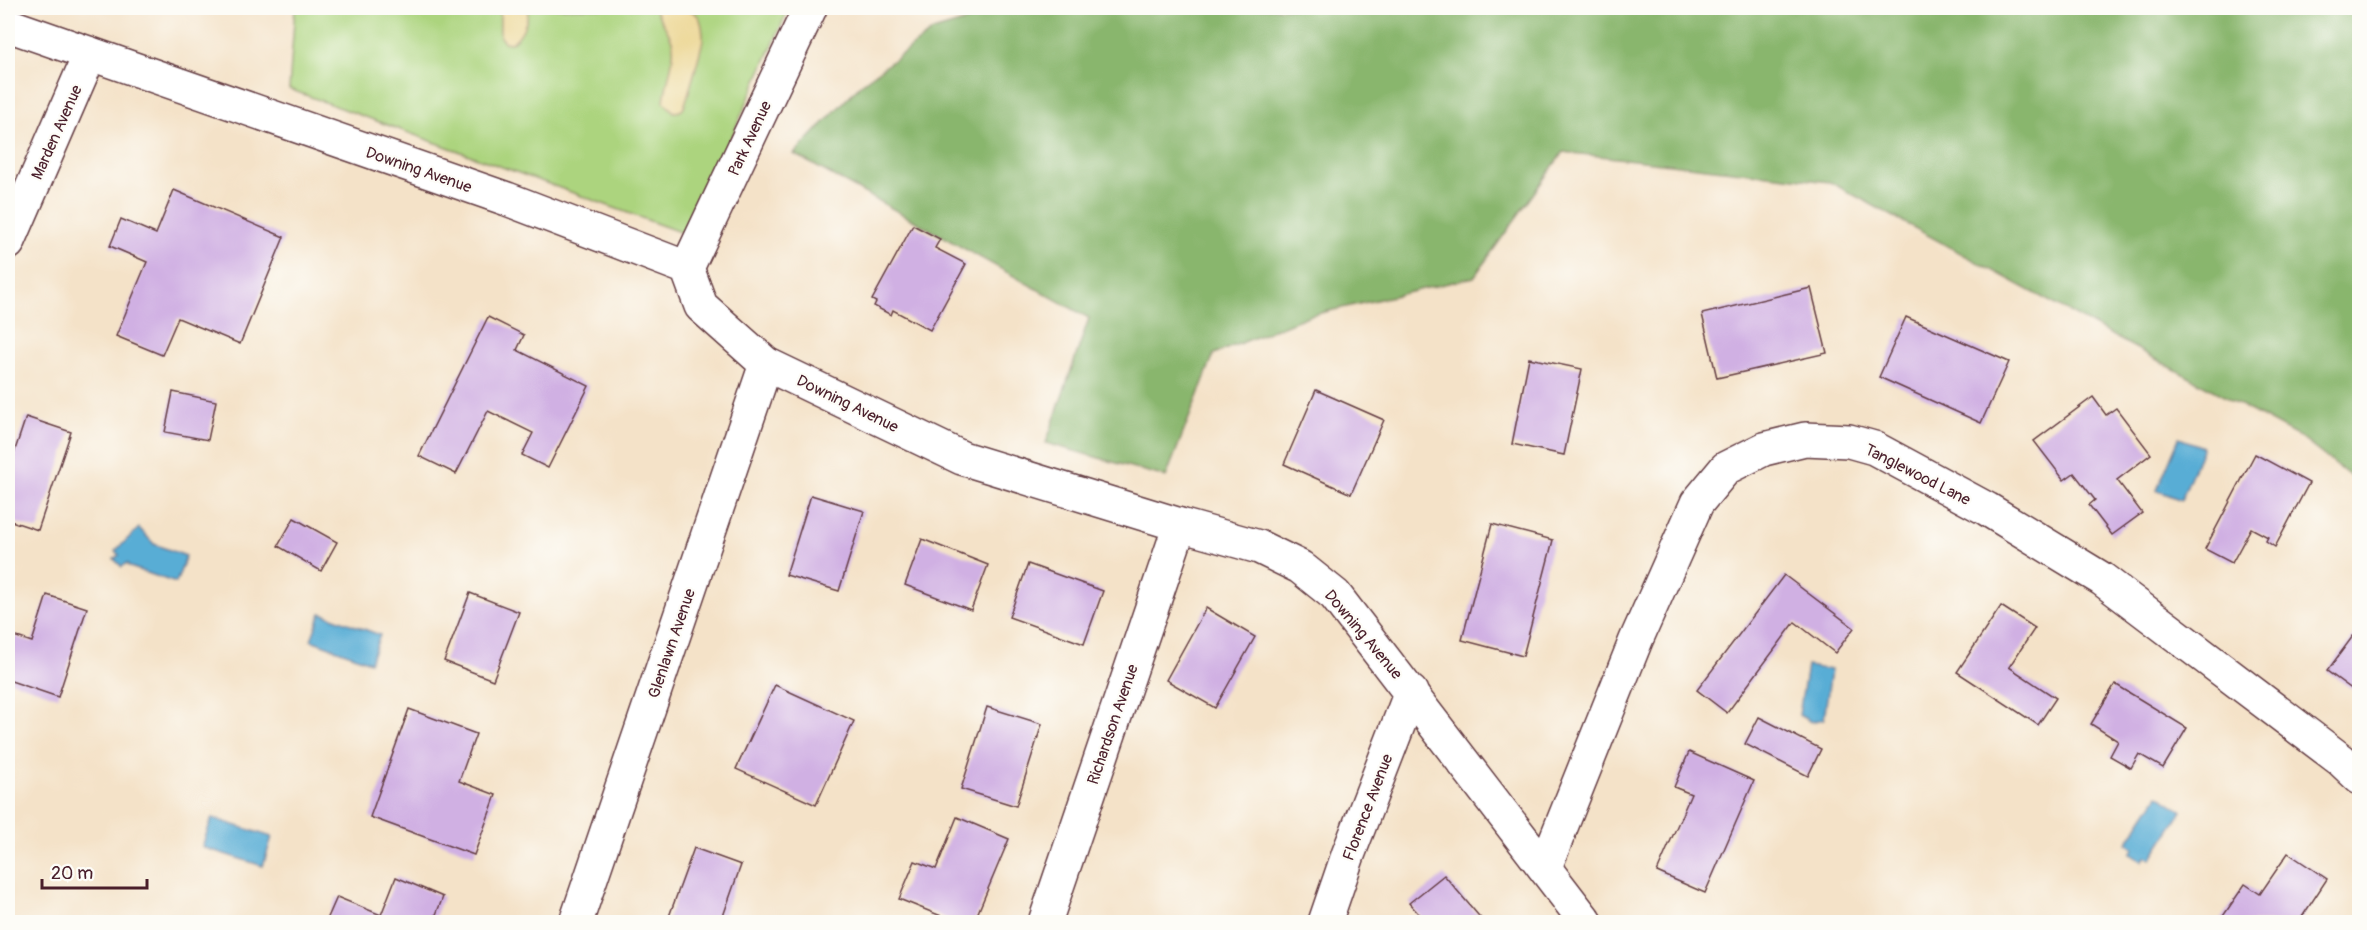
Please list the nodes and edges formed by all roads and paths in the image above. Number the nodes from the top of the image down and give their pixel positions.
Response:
1 (810, 8) edge
2 (8, 25) edge
3 (90, 54) junction
4 (8, 243) edge
5 (687, 268) junction
6 (766, 364) junction
7 (1179, 525) junction
8 (1411, 692) junction
9 (2360, 778) edge
10 (1545, 867) junction
11 (576, 922) edge
12 (1045, 922) edge
13 (1325, 922) edge
14 (1586, 922) edge

1 - 5 street, Park Avenue
2 - 3 street, Downing Avenue
3 - 4 street, Marden Avenue
3 - 5 street, Downing Avenue
5 - 6 street, Downing Avenue
6 - 7 street, Downing Avenue
6 - 11 street, Glenlawn Avenue
7 - 8 street, Downing Avenue
7 - 12 street, Richardson Avenue
8 - 10 street, Downing Avenue
8 - 13 street, Florence Avenue
9 - 10 street, Tanglewood Lane
10 - 14 street, Downing Avenue

